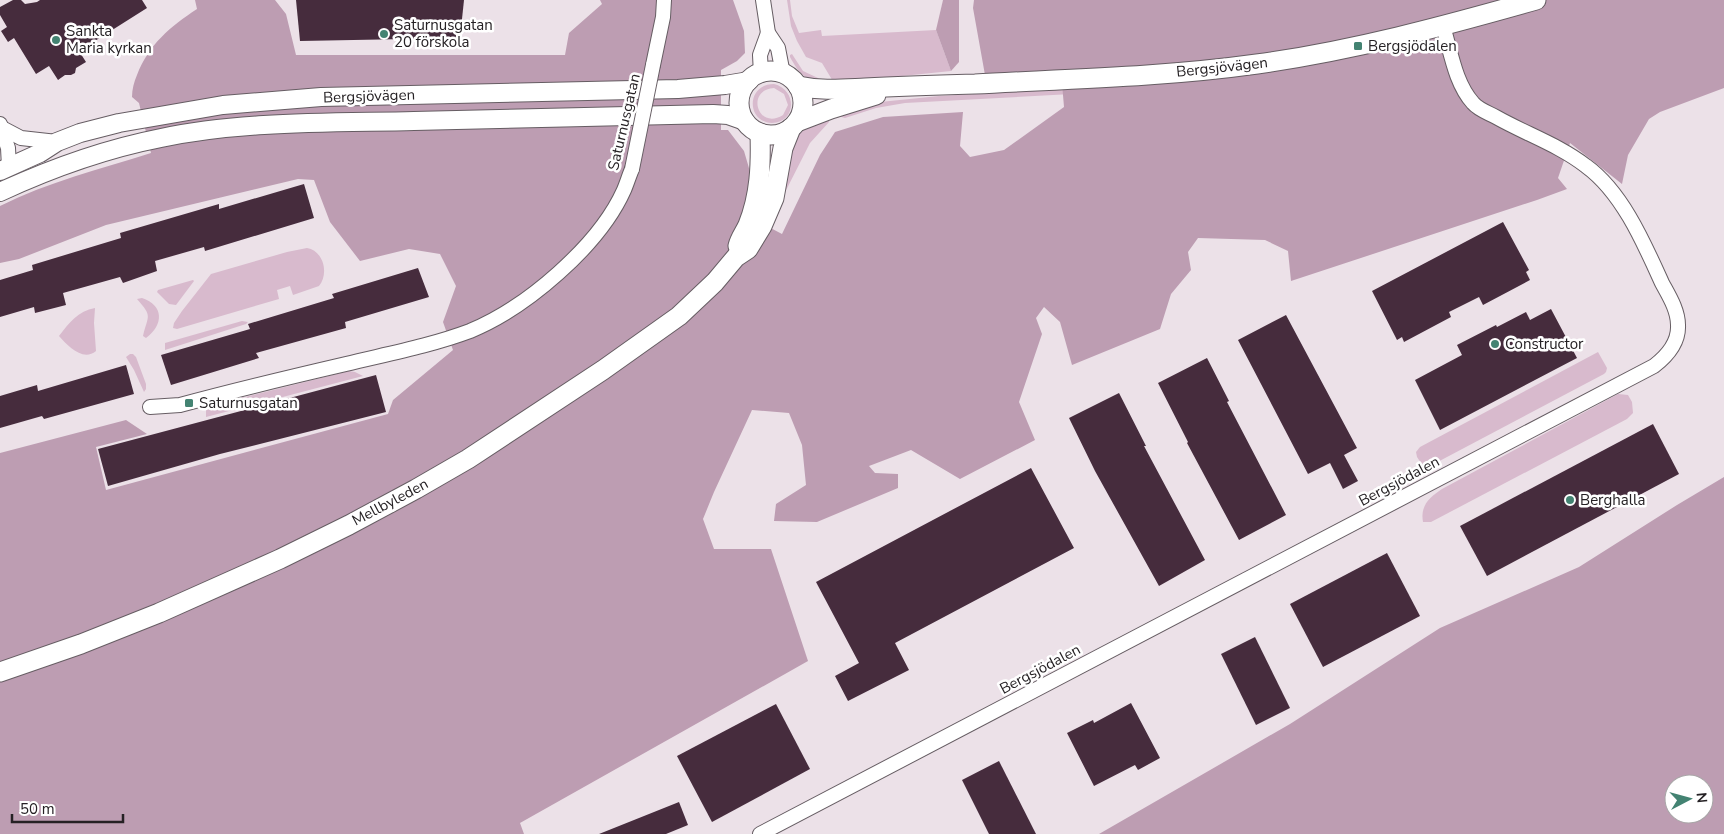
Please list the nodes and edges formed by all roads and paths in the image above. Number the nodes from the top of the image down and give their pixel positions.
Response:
1 (664, 0) edge
2 (763, 0) edge
3 (1536, 0) edge
4 (1443, 26) junction
5 (768, 33) junction
6 (783, 74) junction
7 (755, 77) junction
8 (798, 86) junction
9 (901, 88) junction
10 (745, 121) junction
11 (794, 125) junction
12 (1, 126) edge
13 (760, 133) junction
14 (57, 142) junction
15 (3, 165) edge
16 (17, 184) junction
17 (0, 192) edge
18 (736, 257) junction
19 (150, 407) dead end
20 (0, 672) edge
21 (760, 834) edge

1 - 19 street, Saturnusgatan, bridge
2 - 5 street
3 - 4 main road, Bergsjövägen
4 - 9 main road, Bergsjövägen
4 - 21 street, Bergsjödalen
5 - 6 street
5 - 7 street
6 - 7 main road, Bergsjövägen
6 - 8 main road, Bergsjövägen
7 - 10 main road
7 - 14 street, Bergsjövägen
8 - 9 main road, Bergsjövägen
8 - 11 main road
9 - 11 main road, Bergsjövägen
10 - 13 main road, Bergsjövägen
10 - 16 street, Bergsjövägen
11 - 13 main road, Bergsjövägen
11 - 18 main road, Mellbyleden
12 - 14 street
12 - 15 street
13 - 18 main road, Mellbyleden
14 - 15 street, Bergsjövägen
15 - 16 street
16 - 17 street, Bergsjövägen
18 - 20 main road, Mellbyleden

